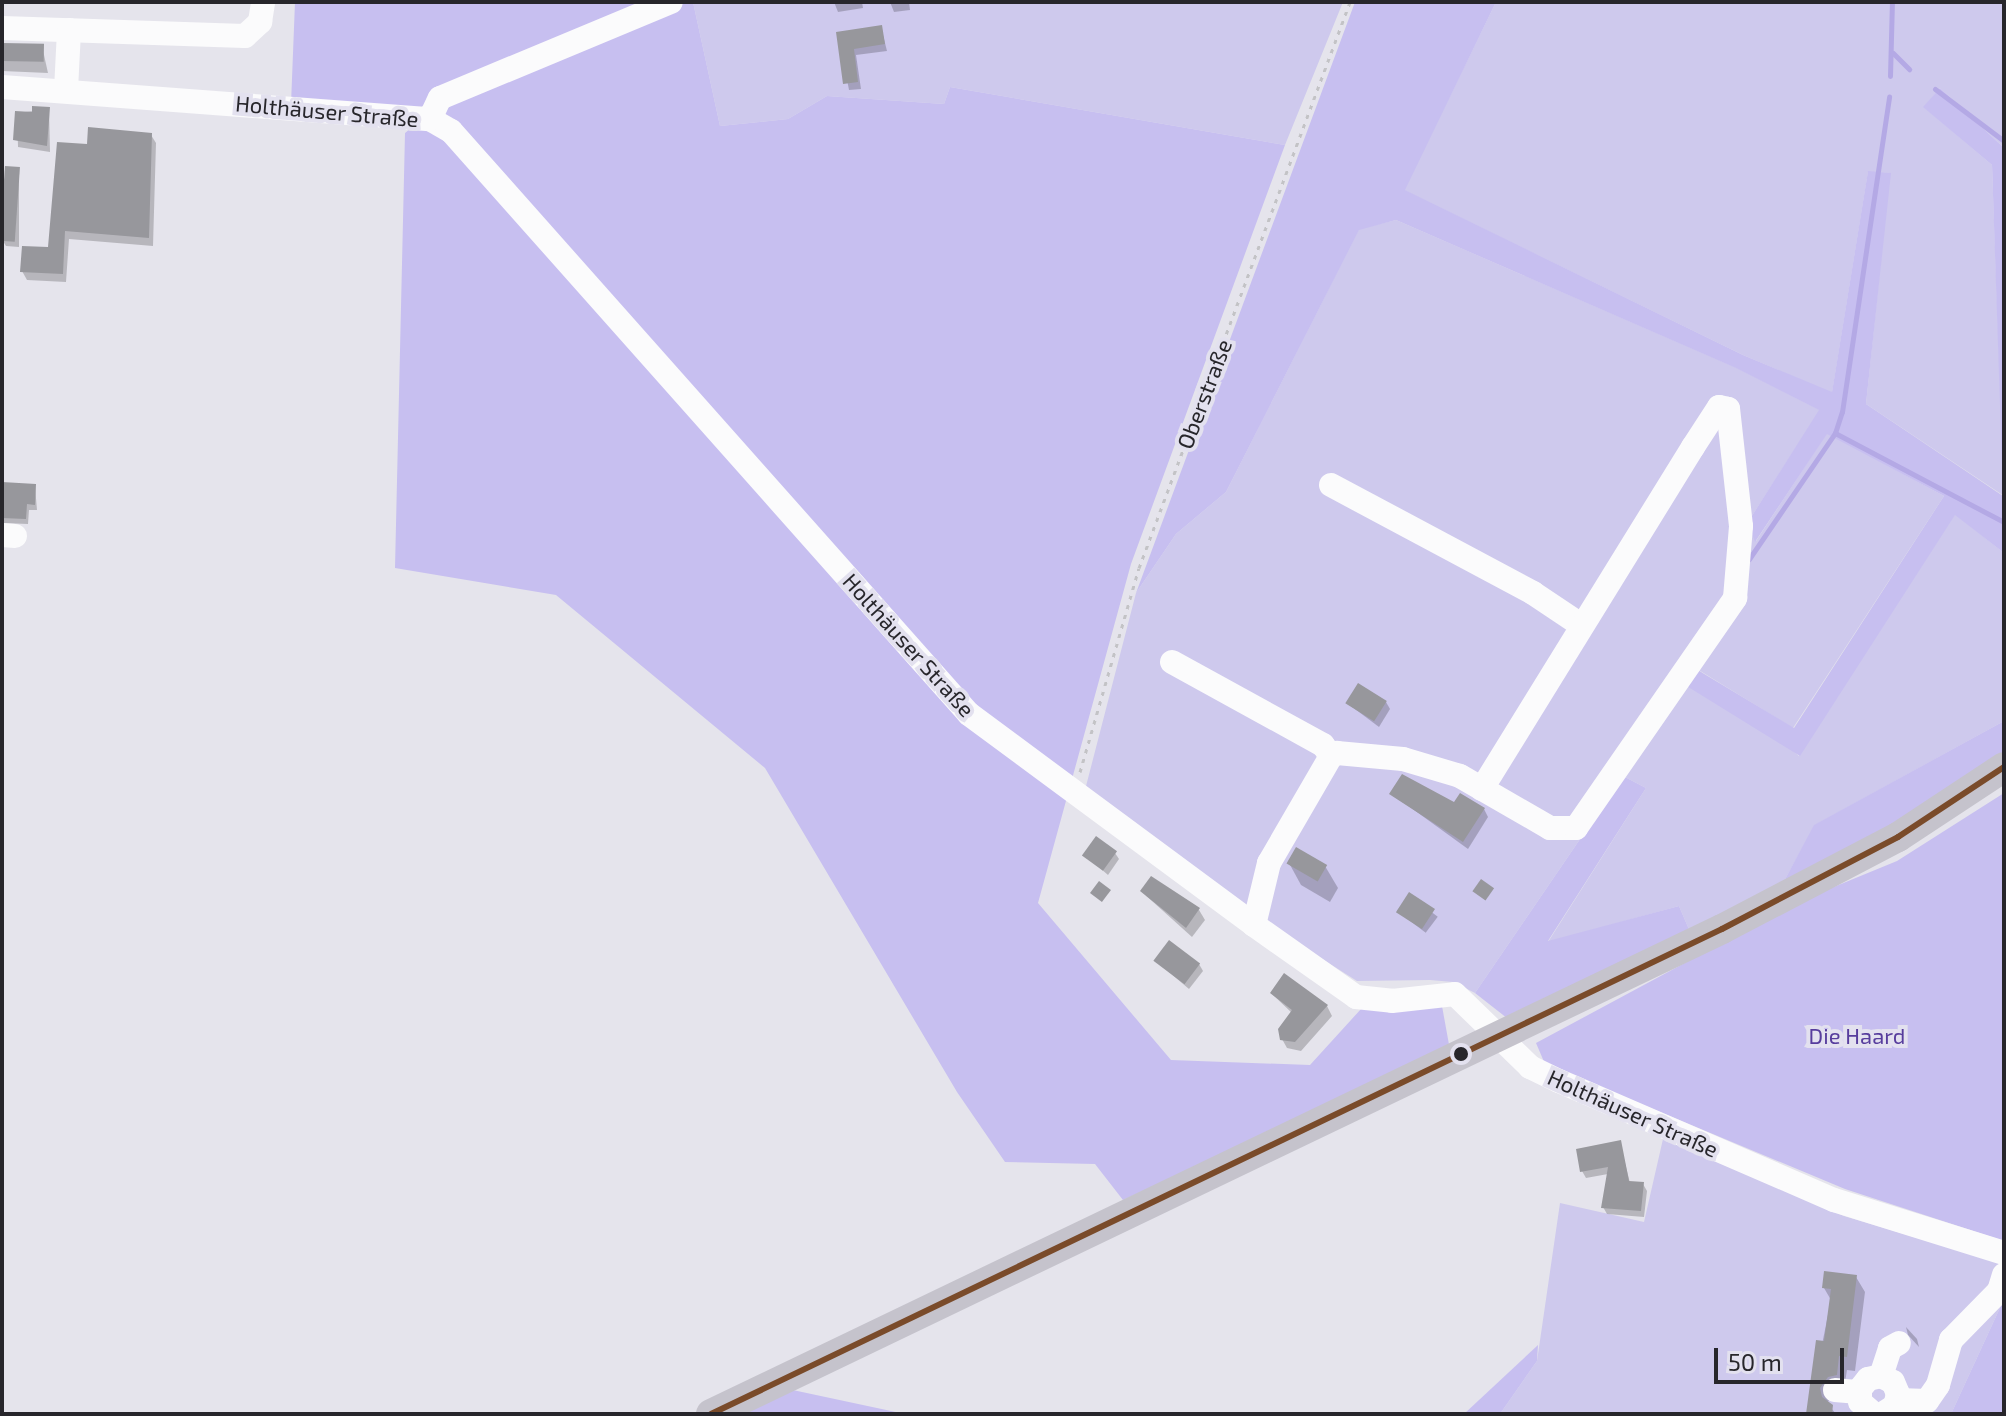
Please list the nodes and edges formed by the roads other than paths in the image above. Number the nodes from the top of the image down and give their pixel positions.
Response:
1 (263, 2) edge
2 (671, 2) edge
3 (2, 28) edge
4 (69, 30) junction
5 (2, 87) edge
6 (66, 90) junction
7 (430, 119) junction
8 (1331, 485) dead end
9 (1581, 625) junction
10 (1172, 662) dead end
11 (1331, 756) junction
12 (2004, 767) edge
13 (1482, 789) junction
14 (1254, 925) junction
15 (1499, 1038) junction
16 (2004, 1253) edge
17 (2004, 1275) edge
18 (1899, 1343) dead end
19 (1881, 1376) junction
20 (1890, 1407) edge
21 (711, 1414) edge
22 (1874, 1414) edge

1 - 4 street
2 - 7 street
3 - 4 street
4 - 6 street
5 - 6 street, Holthäuser Straße
6 - 7 street, Holthäuser Straße
7 - 14 street, Holthäuser Straße
8 - 9 street
9 - 13 street
9 - 13 street
10 - 11 street
11 - 13 street
11 - 14 street
12 - 15 main road
14 - 15 street, Holthäuser Straße
15 - 16 street, Holthäuser Straße
15 - 21 main road
17 - 20 street
18 - 19 street
19 - 20 street
19 - 22 street

